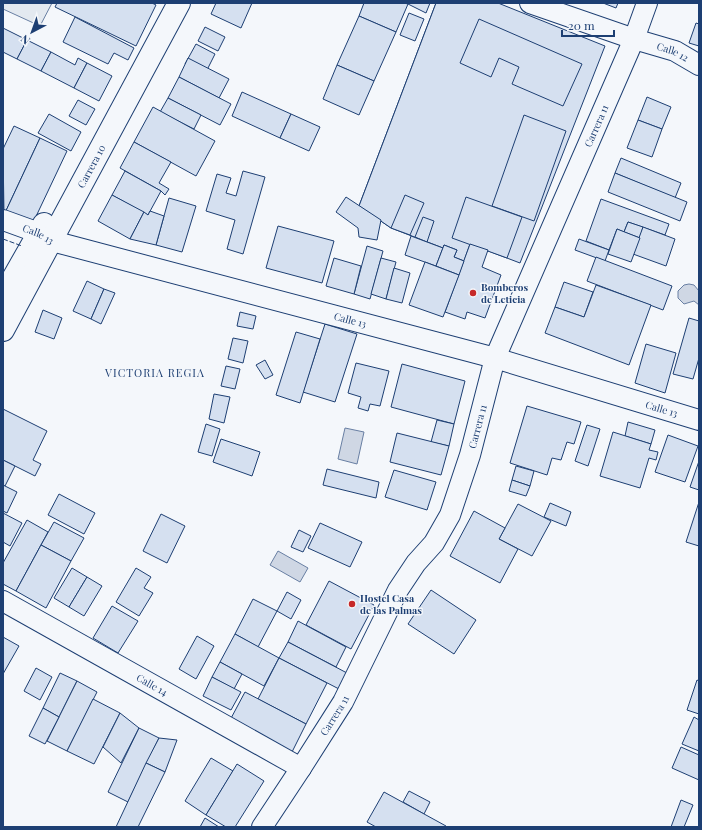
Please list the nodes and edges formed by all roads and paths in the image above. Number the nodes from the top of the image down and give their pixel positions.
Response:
1 (164, 3) edge
2 (179, 3) edge
3 (530, 3) edge
4 (647, 3) edge
5 (634, 39) junction
6 (699, 65) edge
7 (3, 220) edge
8 (45, 237) junction
9 (3, 296) edge
10 (3, 330) edge
11 (495, 358) junction
12 (699, 420) edge
13 (3, 601) edge
14 (302, 768) junction
15 (262, 827) edge

1 - 8 main road, Carrera 10
2 - 8 main road, Carrera 10
3 - 5 street, Calle 12
4 - 5 street, Carrera 11
5 - 6 street, Calle 12
5 - 11 street, Carrera 11
7 - 8 street, Calle 13
8 - 9 main road, Carrera 10
8 - 10 main road, Carrera 10
8 - 11 street, Calle 13
11 - 12 street, Calle 13
11 - 14 street, Carrera 11
13 - 14 street, Calle 14
14 - 15 street, Carrera 11

